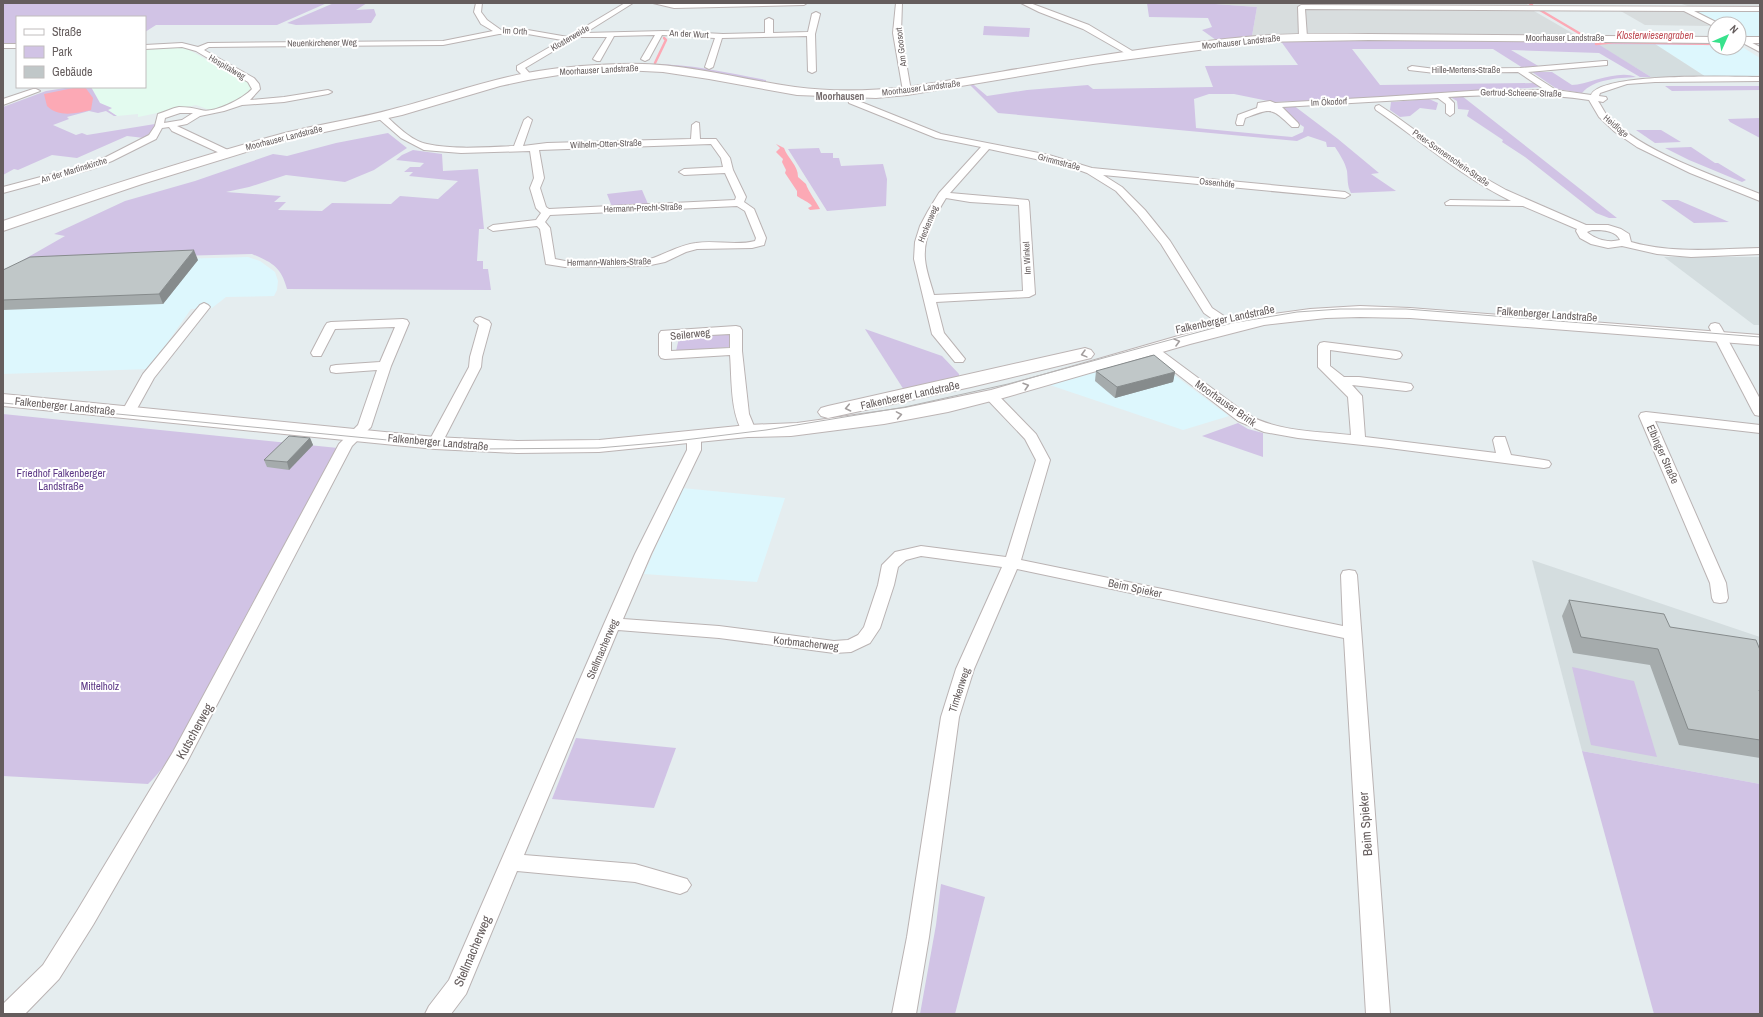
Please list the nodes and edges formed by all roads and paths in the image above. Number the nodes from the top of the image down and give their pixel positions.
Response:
1 (479, 3) edge
2 (630, 3) edge
3 (656, 3) edge
4 (754, 3) edge
5 (804, 3) edge
6 (899, 3) edge
7 (1024, 3) edge
8 (1674, 3) edge
9 (1302, 5) edge
10 (1685, 8) junction
11 (1760, 9) edge
12 (816, 14) dead end
13 (769, 20) dead end
14 (1707, 20) edge
15 (499, 32) junction
16 (660, 33) junction
17 (612, 34) junction
18 (811, 34) junction
19 (769, 35) junction
20 (719, 36) junction
21 (572, 37) junction
22 (1303, 37) junction
23 (1707, 40) edge
24 (1747, 42) edge
25 (3, 46) edge
26 (16, 46) edge
27 (146, 47) edge
28 (1760, 47) edge
29 (199, 49) junction
30 (1135, 55) junction
31 (597, 58) dead end
32 (645, 59) dead end
33 (1604, 63) dead end
34 (709, 67) dead end
35 (1412, 68) dead end
36 (1520, 70) junction
37 (812, 71) dead end
38 (528, 76) junction
39 (1760, 79) edge
40 (1760, 83) edge
41 (36, 91) dead end
42 (328, 92) dead end
43 (907, 92) junction
44 (1554, 92) junction
45 (850, 94) junction
46 (1439, 95) junction
47 (1593, 98) junction
48 (1604, 99) junction
49 (1359, 101) joint
50 (3, 102) edge
51 (241, 102) junction
52 (1298, 104) junction
53 (1379, 104) junction
54 (1276, 107) junction
55 (1450, 113) dead end
56 (198, 114) junction
57 (1313, 114) dead end
58 (381, 116) junction
59 (528, 120) dead end
60 (184, 122) junction
61 (1240, 123) dead end
62 (172, 125) junction
63 (696, 125) dead end
64 (1295, 125) dead end
65 (159, 126) junction
66 (695, 141) junction
67 (987, 146) junction
68 (518, 148) junction
69 (534, 148) junction
70 (233, 151) junction
71 (728, 170) junction
72 (1090, 171) junction
73 (684, 172) dead end
74 (3, 190) edge
75 (1760, 194) edge
76 (943, 195) junction
77 (1345, 195) dead end
78 (1760, 198) edge
79 (739, 203) junction
80 (1450, 203) dead end
81 (1525, 204) junction
82 (546, 212) junction
83 (539, 223) junction
84 (3, 226) edge
85 (493, 228) dead end
86 (1585, 228) junction
87 (1623, 243) junction
88 (1760, 251) edge
89 (928, 299) junction
90 (204, 307) dead end
91 (480, 321) dead end
92 (1225, 323) junction
93 (1760, 331) edge
94 (1718, 332) junction
95 (1760, 340) edge
96 (1151, 349) junction
97 (736, 351) junction
98 (317, 352) dead end
99 (1396, 356) dead end
100 (959, 359) dead end
101 (385, 366) junction
102 (336, 369) dead end
103 (1341, 381) junction
104 (1406, 387) dead end
105 (991, 396) junction
106 (3, 400) edge
107 (1760, 412) edge
108 (128, 413) junction
109 (1760, 429) edge
110 (749, 431) junction
111 (357, 434) junction
112 (694, 437) junction
113 (1358, 440) junction
114 (1500, 440) dead end
115 (435, 443) junction
116 (1505, 459) junction
117 (1544, 464) dead end
118 (1012, 563) junction
119 (1350, 575) dead end
120 (1720, 598) dead end
121 (612, 624) junction
122 (1352, 634) junction
123 (510, 862) junction
124 (680, 885) dead end
125 (9, 1014) edge
126 (437, 1014) edge
127 (904, 1014) edge
128 (1378, 1014) edge

1 - 15 street, Im Orth
2 - 21 street, Klosterweide
3 - 4 street
4 - 5 street
6 - 43 street, Am Goosort
7 - 30 street
8 - 10 street
9 - 10 street
9 - 22 street
10 - 11 street
10 - 14 street
12 - 18 street
13 - 19 street
15 - 21 street, Im Orth
15 - 29 street, Neuenkirchener Weg
16 - 17 street, An der Wurt
16 - 20 street, An der Wurt
16 - 32 street, An der Wurt
17 - 21 street, An der Wurt
17 - 31 street
18 - 19 street, An der Wurt
18 - 37 street
19 - 20 street, An der Wurt
20 - 34 street, An der Wurt
21 - 38 street, Klosterweide
22 - 23 street, Moorhauser Landstraße
22 - 30 street, Moorhauser Landstraße
24 - 28 street
25 - 26 street
27 - 29 street, Neuenkirchener Weg
29 - 51 street, Hospitalweg
30 - 43 street, Moorhauser Landstraße
33 - 36 street, Hille-Mertens-Straße
35 - 36 street, Hille-Mertens-Straße
36 - 44 street
38 - 45 street, Moorhauser Landstraße
38 - 58 street, Moorhauser Landstraße
39 - 47 street
40 - 48 street, Heidloge
41 - 50 street
42 - 51 street, Hospitalweg
43 - 45 street, Moorhauser Landstraße
44 - 46 street, Gertrud-Scheene-Straße
44 - 47 street, Gertrud-Scheene-Straße
45 - 67 street, Grimmstraße
46 - 53 street, Gertrud-Scheene-Straße
46 - 55 street
47 - 48 street, Gertrud-Scheene-Straße
47 - 78 street, Heidloge
48 - 75 street, Heidloge
49 - 52 street, Im Ökodorf
49 - 53 street, Gertrud-Scheene-Straße
51 - 56 street, Hospitalweg
52 - 54 street, Im Ökodorf
52 - 57 street, Im Ökodorf
53 - 81 street, Peter-Sonnenschein-Straße
54 - 61 street, Im Ökodorf
54 - 64 street
56 - 60 street, Hospitalweg
56 - 65 street, Hospitalweg
58 - 68 street, Wilhelm-Otten-Straße
58 - 70 street, Moorhauser Landstraße
59 - 68 street
60 - 62 street, Hospitalweg
60 - 70 street
62 - 65 street, Hospitalweg
62 - 70 street
63 - 66 street
65 - 74 street, An der Martinskirche
66 - 69 street, Wilhelm-Otten-Straße
66 - 71 street, Wilhelm-Otten-Straße
67 - 72 street, Grimmstraße
67 - 76 street, Heckenweg
68 - 69 street, Wilhelm-Otten-Straße
69 - 82 street
70 - 84 street, Moorhauser Landstraße
71 - 73 street
71 - 79 street, Wilhelm-Otten-Straße
72 - 77 street, Ossenhöfe
72 - 92 street, Grimmstraße
76 - 89 street, Heckenweg
76 - 89 street, Im Winkel
79 - 82 street, Hermann-Precht-Straße
79 - 83 street, Hermann-Wahlers-Straße
80 - 81 street, Peter-Sonnenschein-Straße
81 - 86 street, Peter-Sonnenschein-Straße
82 - 83 street
83 - 85 street
86 - 87 street
86 - 87 street, Peter-Sonnenschein-Straße
87 - 88 street
89 - 100 street, Heckenweg
90 - 108 street, Falkenberger Landstraße
91 - 115 street
92 - 94 street, Falkenberger Landstraße
96 -> 92 street, Falkenberger Landstraße
92 -> 110 street, Falkenberger Landstraße
93 - 94 street, Falkenberger Landstraße
94 - 95 street, Falkenberger Landstraße
94 - 107 street
105 -> 96 street, Falkenberger Landstraße
96 - 113 street, Moorhauser Brink
97 - 97 street, Seilerweg
97 - 110 street, Seilerweg
98 - 101 street
99 - 103 street
101 - 102 street
101 - 111 street
103 - 104 street
103 - 113 street
110 -> 105 street, Falkenberger Landstraße
105 - 118 street, Timkenweg
106 - 108 street, Falkenberger Landstraße
108 - 111 street, Falkenberger Landstraße
109 - 120 street, Elbinger Straße
110 - 112 street, Falkenberger Landstraße
111 - 115 street, Falkenberger Landstraße
111 - 125 street, Kutscherweg
112 - 115 street, Falkenberger Landstraße
112 - 121 street, Stellmacherweg
113 - 116 street, Moorhauser Brink
114 - 116 street
116 - 117 street, Moorhauser Brink
118 - 121 street, Korbmacherweg
118 - 122 street, Beim Spieker
118 - 127 street, Timkenweg
119 - 122 street, Beim Spieker
121 - 123 street, Stellmacherweg
122 - 128 street, Beim Spieker
123 - 124 street
123 - 126 street, Stellmacherweg

